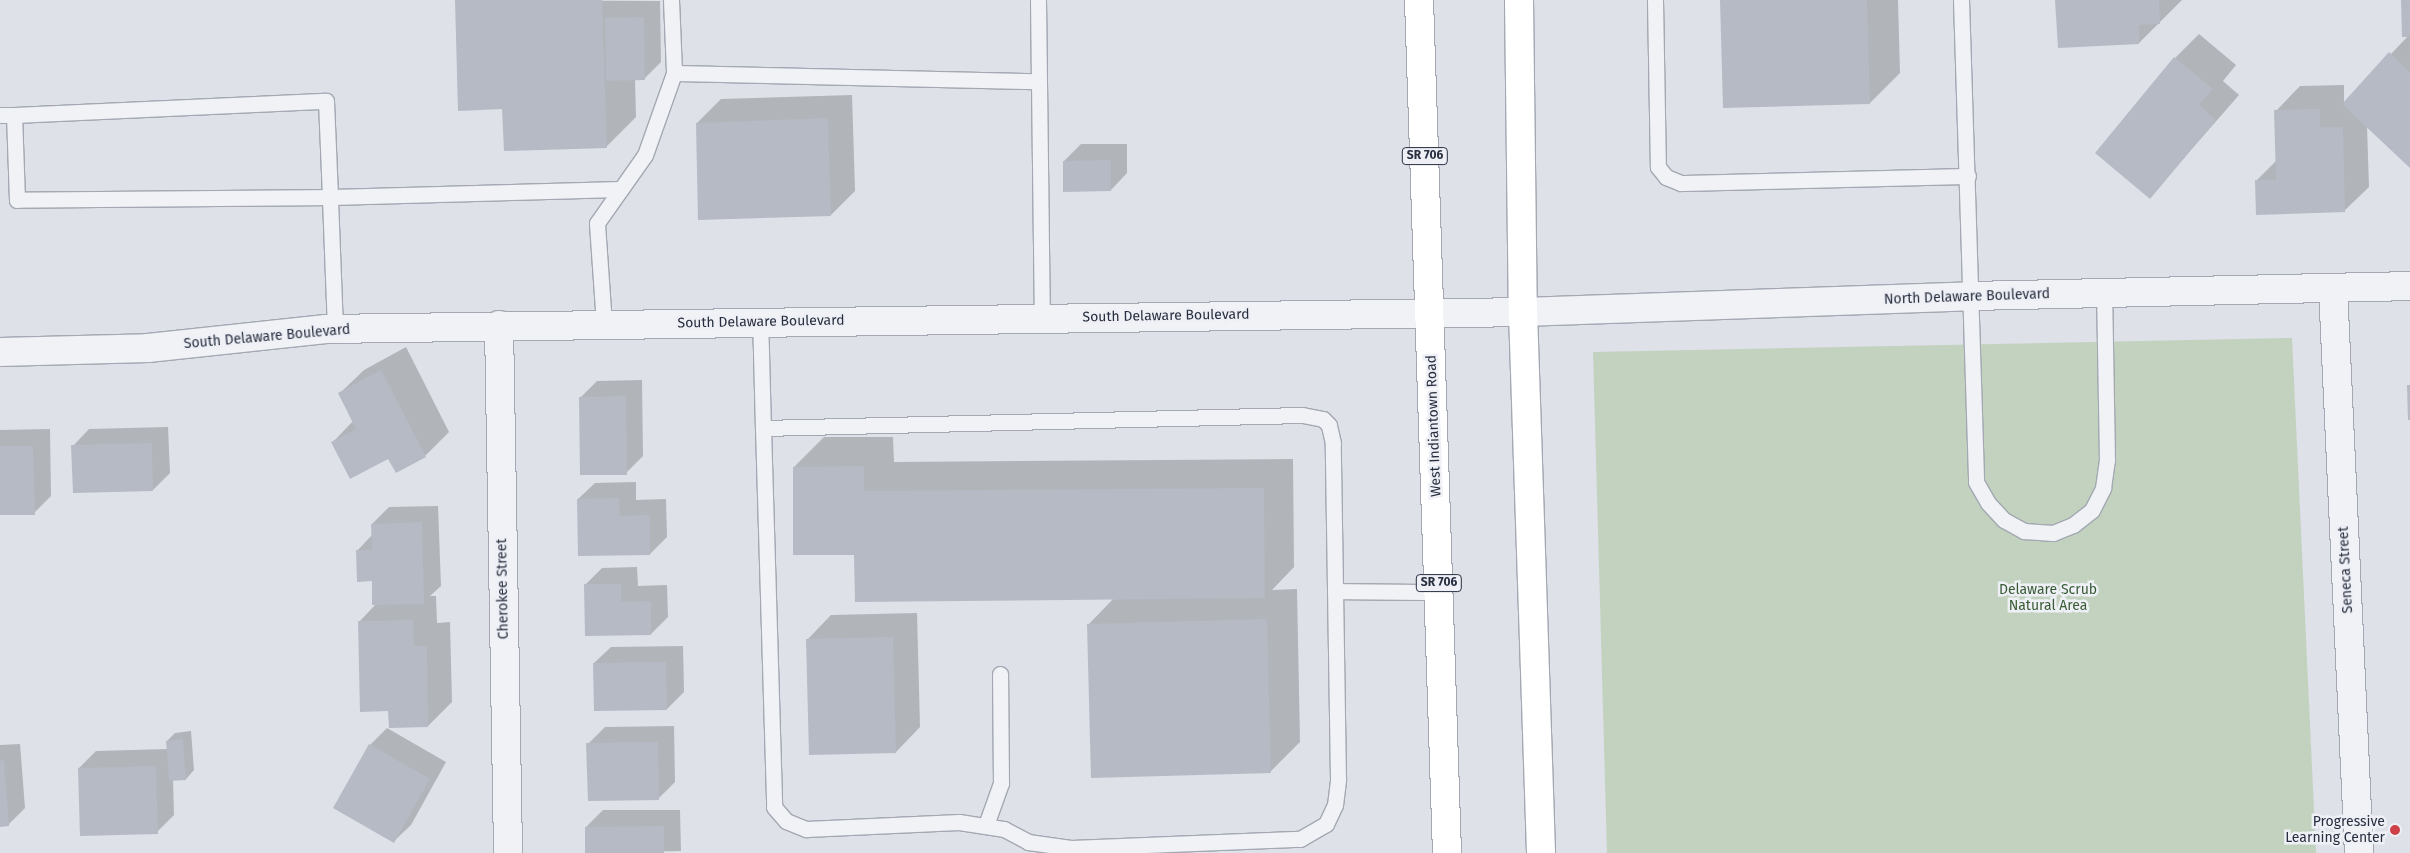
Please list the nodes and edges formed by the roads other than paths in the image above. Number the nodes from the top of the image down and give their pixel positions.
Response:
1 (671, 0) edge
2 (1038, 0) edge
3 (1419, 0) edge
4 (1519, 0) edge
5 (1655, 0) edge
6 (1961, 0) edge
7 (674, 73) junction
8 (1039, 81) junction
9 (7, 115) edge
10 (1968, 176) junction
11 (621, 189) junction
12 (330, 196) junction
13 (2410, 286) edge
14 (2333, 288) junction
15 (2104, 293) junction
16 (1972, 296) junction
17 (1523, 312) junction
18 (1431, 313) junction
19 (1042, 318) junction
20 (760, 322) junction
21 (604, 324) junction
22 (499, 325) junction
23 (335, 329) junction
24 (0, 352) edge
25 (763, 428) junction
26 (1335, 590) junction
27 (1439, 592) junction
28 (1000, 674) dead end
29 (986, 825) junction
30 (508, 853) edge
31 (1447, 853) edge
32 (1541, 853) edge
33 (2359, 853) edge

1 - 7 lane
2 - 8 lane
3 - 18 main road, West Indiantown Road / SR 706
4 - 17 main road
5 - 10 lane
6 - 10 lane
7 - 8 lane
7 - 11 lane
8 - 19 lane
9 - 12 lane
9 - 12 lane
10 - 16 lane
11 - 12 lane
11 - 21 lane
12 - 23 lane
13 - 14 street, North Delaware Boulevard
14 - 15 street, North Delaware Boulevard
14 - 33 street, Seneca Street
15 - 16 street, North Delaware Boulevard
15 - 16 lane
16 - 17 street, North Delaware Boulevard
17 - 18 street, South Delaware Boulevard
17 - 32 main road
18 - 19 street, South Delaware Boulevard
18 - 27 main road, West Indiantown Road / SR 706
19 - 20 street, South Delaware Boulevard
20 - 21 street, South Delaware Boulevard
20 - 25 lane
21 - 22 street, South Delaware Boulevard
22 - 23 street, South Delaware Boulevard
22 - 30 street, Cherokee Street
23 - 24 street, South Delaware Boulevard
25 - 26 lane
25 - 29 lane
26 - 27 lane
26 - 29 lane
27 - 31 main road, West Indiantown Road / SR 706
28 - 29 lane

